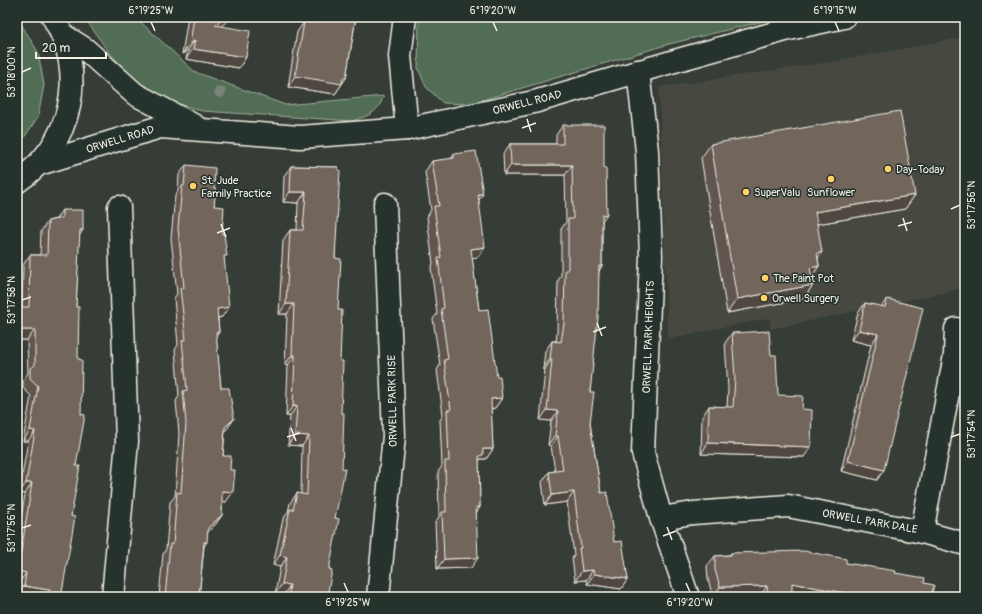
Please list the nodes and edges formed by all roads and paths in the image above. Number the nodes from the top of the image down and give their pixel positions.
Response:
1 (405, 17) edge
2 (841, 17) edge
3 (58, 26) edge
4 (638, 71) junction
5 (407, 129) junction
6 (203, 130) junction
7 (39, 164) junction
8 (17, 182) edge
9 (385, 204) dead end
10 (120, 207) dead end
11 (956, 329) dead end
12 (661, 518) junction
13 (922, 532) junction
14 (965, 544) edge
15 (113, 597) edge
16 (378, 597) edge
17 (688, 597) edge

1 - 5 street
2 - 4 street, ORWELL ROAD
3 - 6 street, ORWELL ROAD
3 - 7 street
4 - 5 street, ORWELL ROAD
4 - 12 street, ORWELL PARK HEIGHTS
5 - 6 street, ORWELL ROAD
6 - 7 street, ORWELL ROAD
7 - 8 street
9 - 16 street, ORWELL PARK RISE
10 - 15 street
11 - 13 street, ORWELL PARK DALE
12 - 13 street, ORWELL PARK DALE
12 - 17 street, ORWELL PARK HEIGHTS
13 - 14 street

